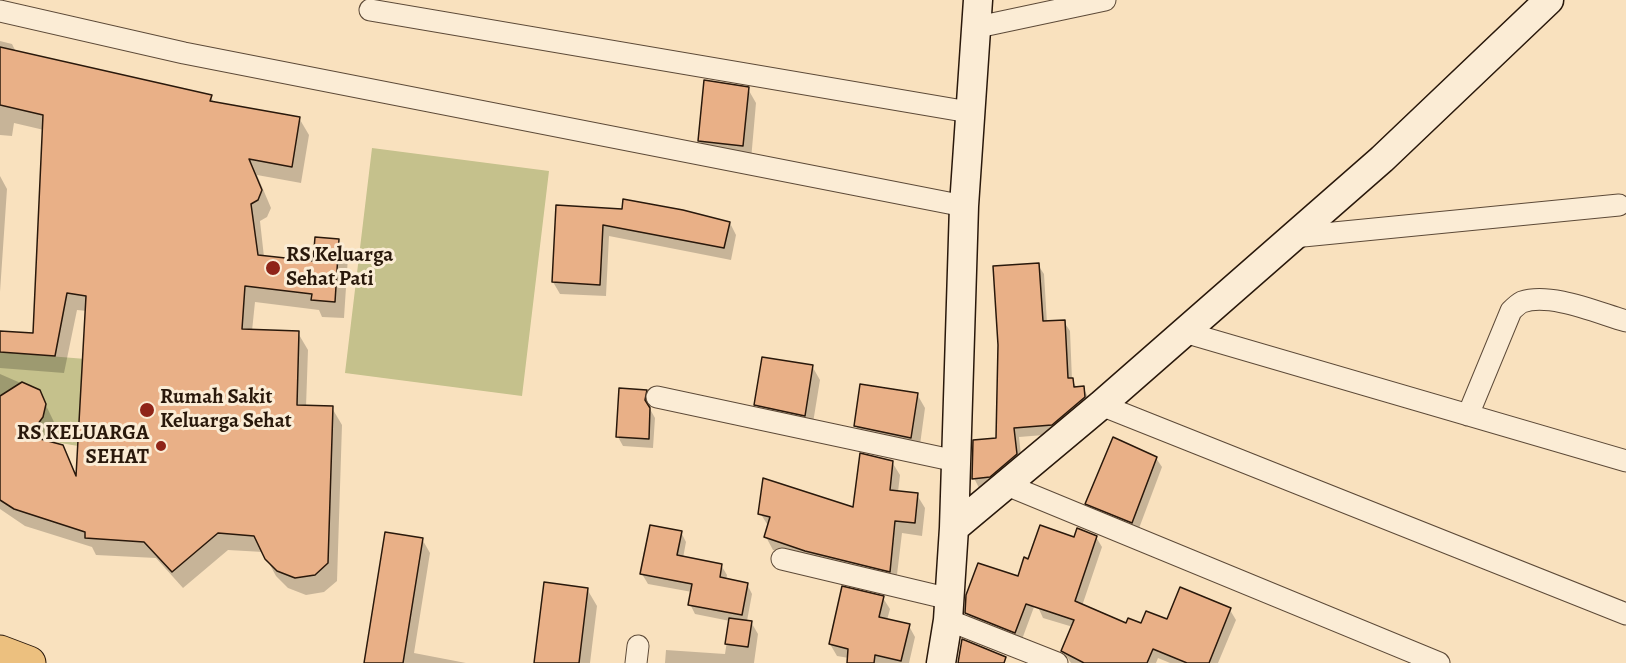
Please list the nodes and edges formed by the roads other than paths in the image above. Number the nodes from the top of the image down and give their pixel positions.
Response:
1 (1105, 0) edge
2 (1549, 0) edge
3 (370, 10) dead end
4 (0, 12) edge
5 (978, 13) edge
6 (969, 112) junction
7 (1618, 205) dead end
8 (964, 206) junction
9 (1293, 237) junction
10 (1626, 321) edge
11 (1184, 332) junction
12 (657, 397) dead end
13 (1101, 405) junction
14 (1468, 415) junction
15 (957, 461) junction
16 (1626, 461) edge
17 (1007, 486) junction
18 (954, 528) junction
19 (782, 559) dead end
20 (949, 609) junction
21 (1626, 614) edge
22 (0, 652) edge
23 (29, 663) edge
24 (941, 663) edge
25 (1057, 663) edge
26 (1439, 663) edge

1 - 5 street
2 - 9 street
3 - 6 street
4 - 8 street
5 - 6 street
6 - 8 street
7 - 9 street
8 - 15 street
9 - 11 street
10 - 14 street
11 - 13 street
11 - 14 street
12 - 15 street
13 - 17 street
13 - 21 street
14 - 16 street
15 - 18 street
17 - 18 street
17 - 26 street
18 - 20 street
19 - 20 street
20 - 24 street
20 - 25 street
22 - 23 main road

